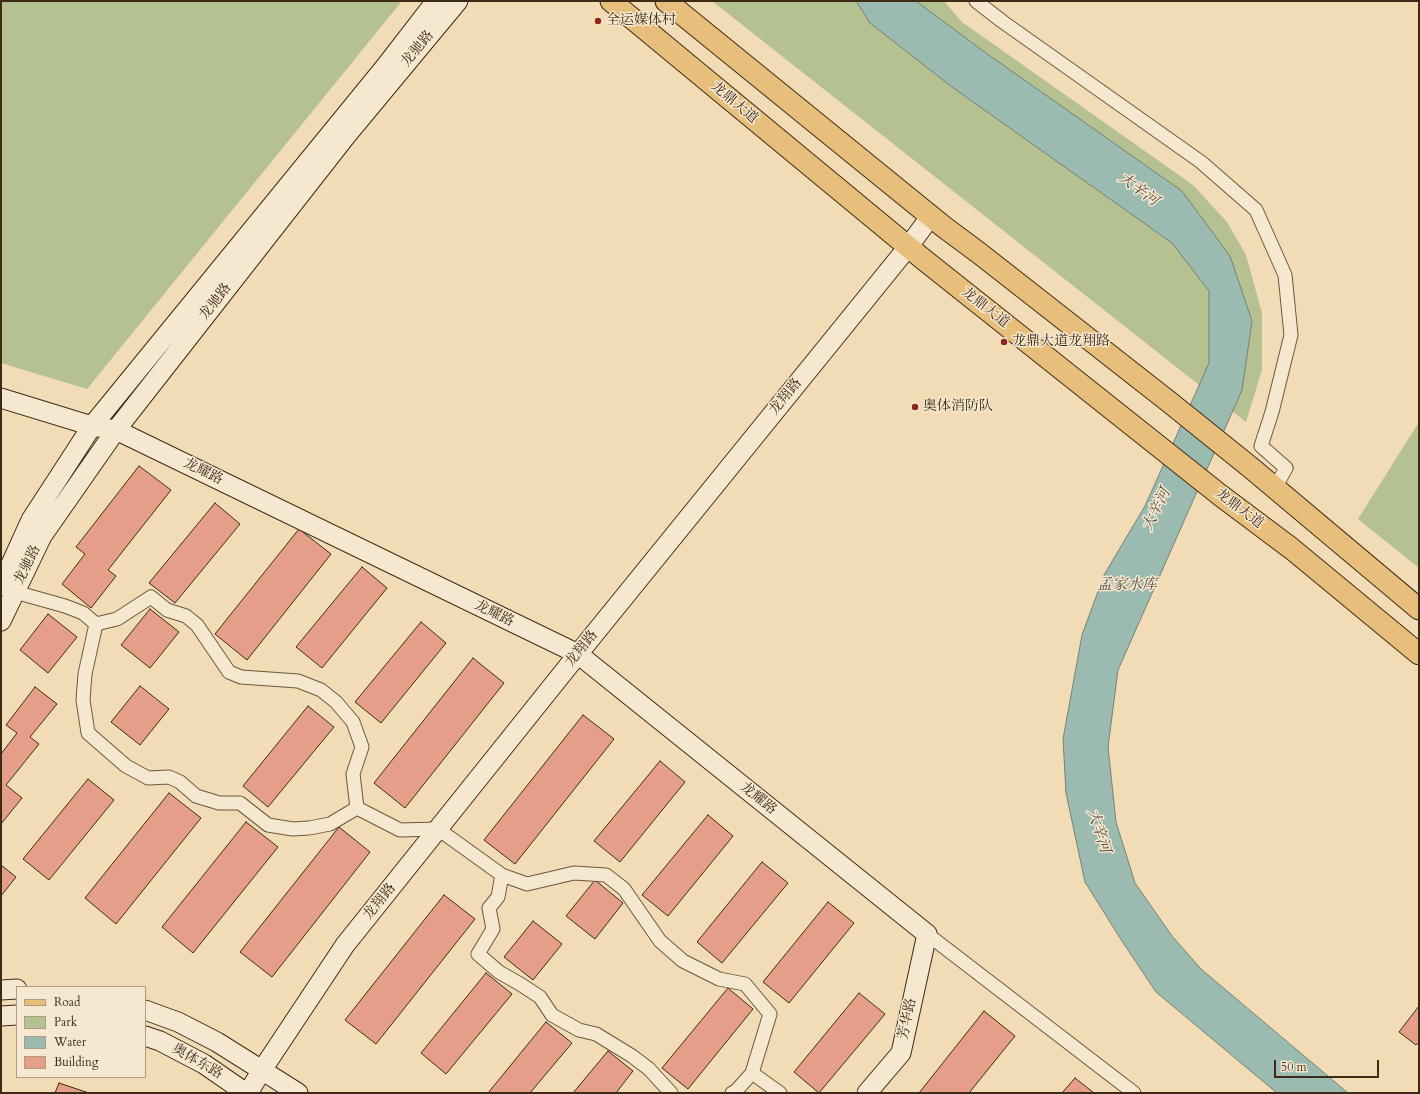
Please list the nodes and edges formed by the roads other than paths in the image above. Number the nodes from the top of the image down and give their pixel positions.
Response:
1 (436, 1) edge
2 (458, 1) edge
3 (611, 1) edge
4 (666, 1) edge
5 (976, 1) edge
6 (931, 216) junction
7 (908, 247) junction
8 (1, 398) edge
9 (92, 426) junction
10 (116, 430) junction
11 (1275, 488) junction
12 (8, 589) edge
13 (1419, 609) edge
14 (1, 621) edge
15 (96, 624) junction
16 (578, 654) junction
17 (1419, 654) edge
18 (357, 808) junction
19 (438, 829) junction
20 (502, 875) junction
21 (927, 934) junction
22 (16, 989) edge
23 (1, 990) edge
24 (146, 1010) edge
25 (16, 1015) edge
26 (1, 1016) edge
27 (146, 1036) edge
28 (262, 1070) junction
29 (752, 1073) junction
30 (247, 1093) edge
31 (298, 1093) edge
32 (671, 1093) edge
33 (732, 1093) edge
34 (780, 1093) edge
35 (868, 1093) edge
36 (1134, 1093) edge

1 - 9 street, 龙驰路
2 - 10 street, 龙驰路
3 - 7 main road, 龙鼎大道
4 - 6 main road
5 - 11 street
6 - 7 street, 龙翔路
6 - 11 main road
7 - 16 street, 龙翔路
7 - 17 main road, 龙鼎大道
8 - 9 street, 龙耀路
9 - 10 street, 龙耀路
9 - 12 street, 龙驰路
10 - 12 street, 龙驰路
10 - 16 street, 龙耀路
11 - 13 main road
12 - 14 street, 龙驰路
12 - 15 street
15 - 18 street
15 - 18 street
16 - 19 street, 龙翔路
16 - 21 street, 龙耀路
18 - 19 street
19 - 20 street
19 - 28 street, 龙翔路
20 - 29 street
20 - 32 street
21 - 35 street, 芳华路
21 - 36 street
22 - 23 street
24 - 28 street
25 - 26 street
27 - 30 street, 奥体东路
28 - 30 street, 龙翔路
28 - 31 street
29 - 33 street
29 - 34 street

